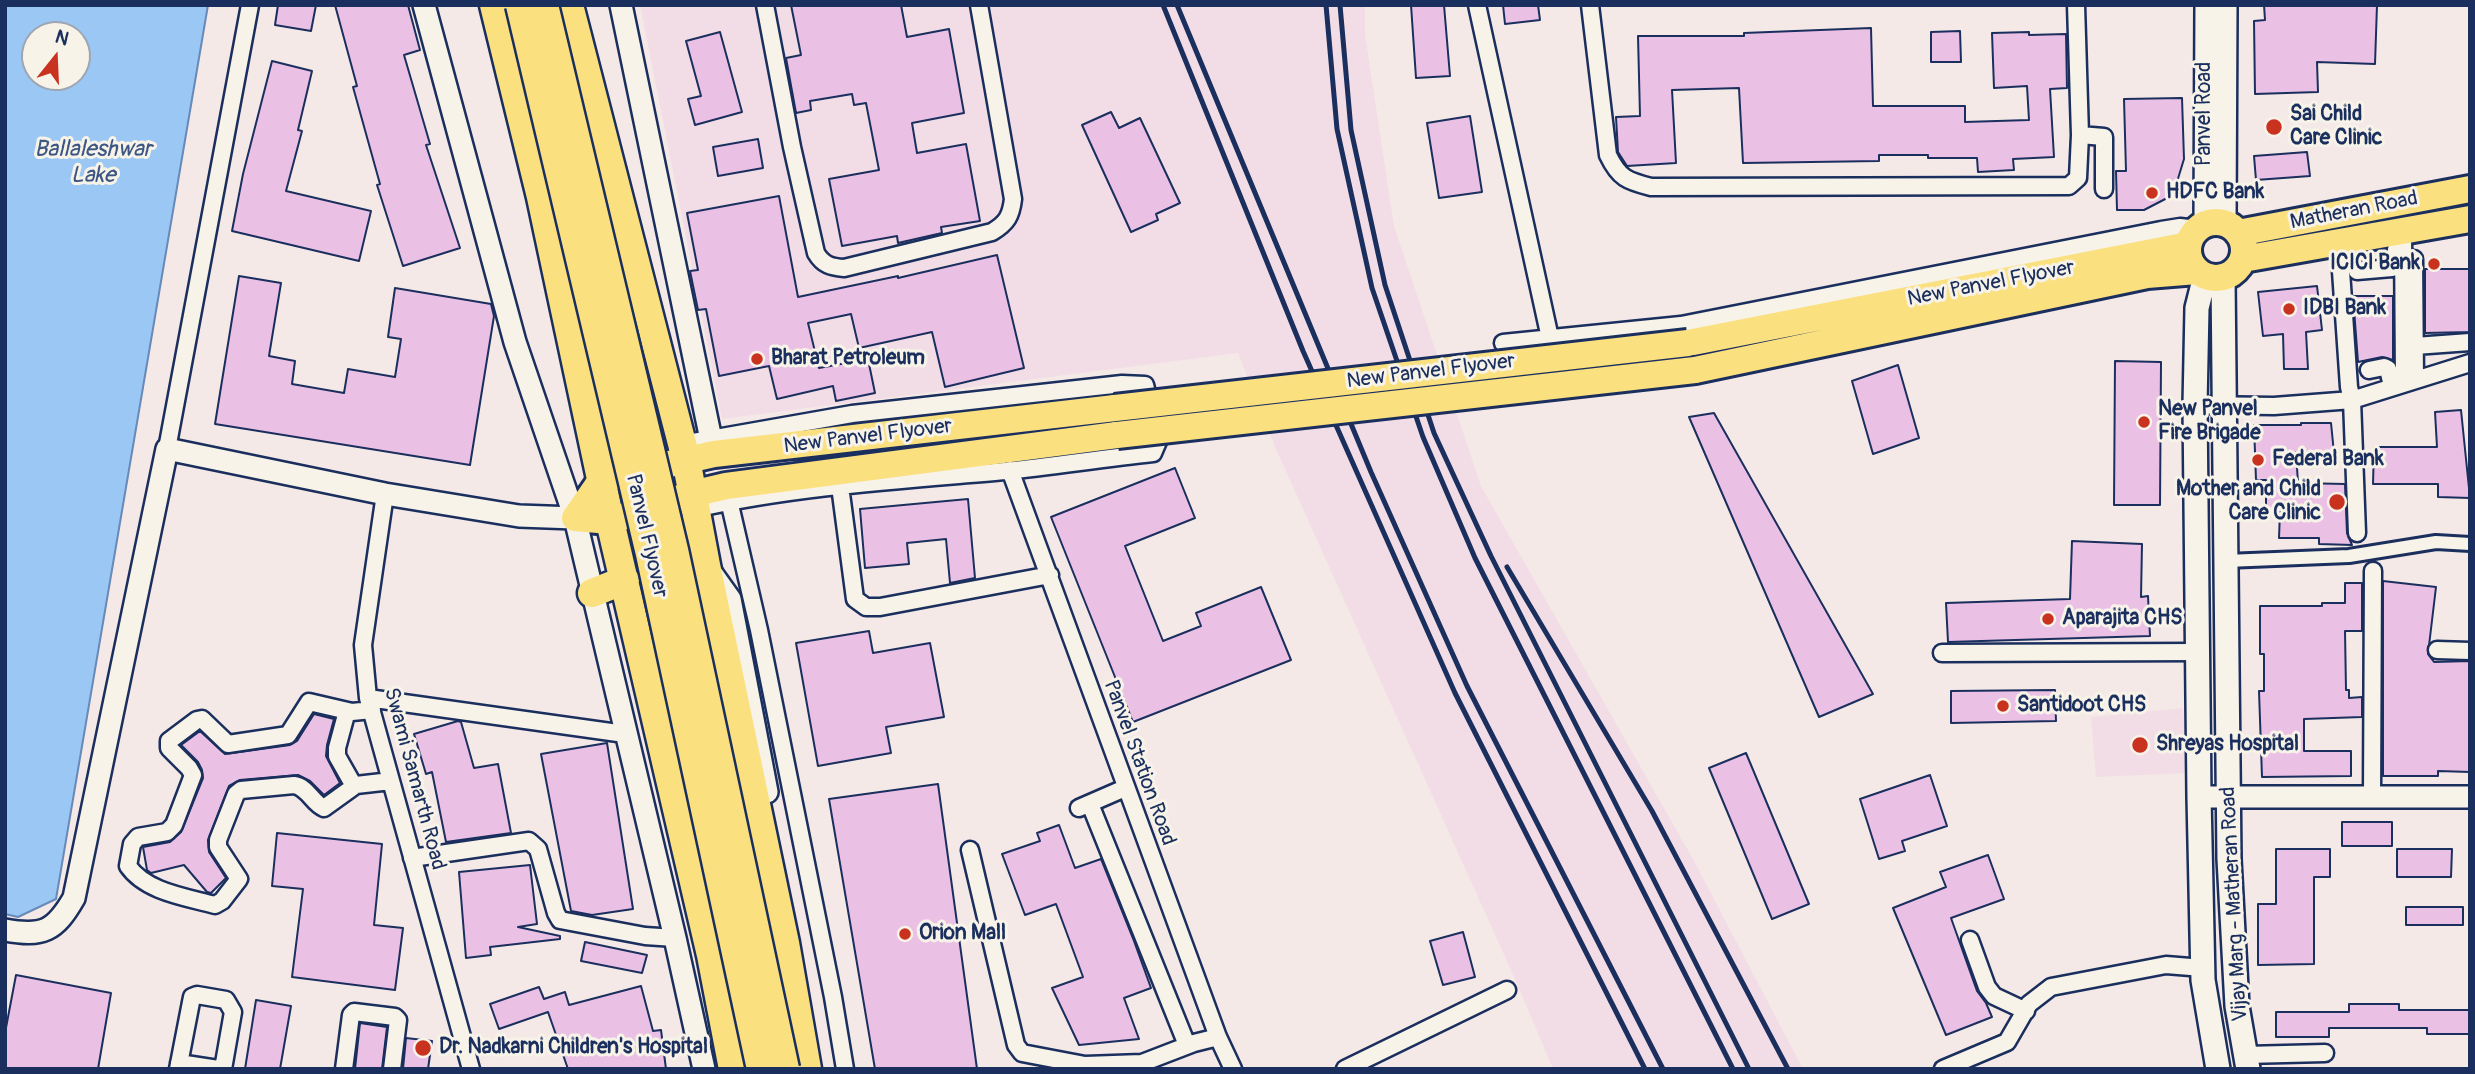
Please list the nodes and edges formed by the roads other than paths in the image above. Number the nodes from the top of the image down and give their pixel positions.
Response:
1 (250, 5) edge
2 (424, 5) edge
3 (494, 5) edge
4 (520, 5) edge
5 (544, 5) edge
6 (569, 5) edge
7 (621, 5) edge
8 (765, 5) edge
9 (979, 5) edge
10 (1477, 5) edge
11 (1590, 5) edge
12 (2076, 5) edge
13 (2206, 5) edge
14 (2226, 5) edge
15 (2080, 135) junction
16 (2104, 189) dead end
17 (2470, 189) edge
18 (2470, 219) edge
19 (2211, 231) junction
20 (2399, 232) junction
21 (2339, 242) junction
22 (2243, 259) junction
23 (2414, 259) dead end
24 (2145, 265) junction
25 (2357, 271) dead end
26 (2208, 275) junction
27 (1550, 338) junction
28 (2470, 342) edge
29 (1503, 343) dead end
30 (2415, 346) junction
31 (2470, 363) edge
32 (2370, 370) dead end
33 (2404, 382) junction
34 (2352, 400) junction
35 (2195, 404) junction
36 (2224, 405) junction
37 (713, 447) junction
38 (167, 449) junction
39 (684, 452) junction
40 (1010, 470) junction
41 (602, 479) junction
42 (840, 486) junction
43 (385, 494) junction
44 (727, 494) junction
45 (693, 502) junction
46 (575, 518) junction
47 (610, 521) junction
48 (2357, 533) dead end
49 (2470, 544) edge
50 (2226, 561) junction
51 (706, 565) junction
52 (2373, 571) dead end
53 (1050, 575) junction
54 (625, 580) junction
55 (592, 593) junction
56 (2438, 650) dead end
57 (2470, 651) edge
58 (2198, 652) junction
59 (1942, 653) dead end
60 (370, 704) junction
61 (347, 711) junction
62 (625, 734) junction
63 (391, 781) junction
64 (354, 786) junction
65 (1125, 788) junction
66 (2199, 797) junction
67 (2228, 797) junction
68 (2372, 797) junction
69 (2470, 797) edge
70 (970, 850) dead end
71 (412, 858) junction
72 (5, 929) edge
73 (675, 938) junction
74 (1970, 940) dead end
75 (2203, 968) junction
76 (1507, 990) dead end
77 (2026, 1011) junction
78 (1218, 1037) junction
79 (1187, 1045) junction
80 (2325, 1053) dead end
81 (2247, 1062) edge
82 (179, 1066) edge
83 (218, 1069) edge
84 (223, 1069) edge
85 (344, 1069) edge
86 (392, 1069) edge
87 (471, 1069) edge
88 (704, 1069) edge
89 (733, 1069) edge
90 (761, 1069) edge
91 (785, 1069) edge
92 (807, 1069) edge
93 (820, 1069) edge
94 (845, 1069) edge
95 (1233, 1069) edge
96 (1345, 1069) edge
97 (1943, 1069) edge
98 (2218, 1069) edge

1 - 38 street
2 - 46 street
3 - 41 highway
4 - 90 highway, Panvel Flyover, bridge
5 - 91 highway, Panvel Flyover, bridge
6 - 39 highway
7 - 37 street
8 - 9 street
10 - 27 street
11 - 15 street
12 - 15 street
13 - 19 street, Panvel Road
14 - 19 street, Panvel Road
15 - 16 street
17 - 19 main road, Matheran Road
18 - 20 main road, Matheran Road
19 - 22 main road
19 - 24 main road, Matheran Road
19 - 26 main road
19 - 27 street
20 - 21 main road, Matheran Road
20 - 25 street
20 - 33 street
21 - 22 main road, Matheran Road
21 - 34 street
22 - 26 main road
23 - 30 street
24 - 26 main road
24 - 37 main road, New Panvel Flyover, bridge
24 - 44 main road, New Panvel Flyover, bridge
26 - 35 main road, Vijay Marg - Matheran Road
26 - 36 main road, Vijay Marg - Matheran Road
27 - 29 street
28 - 30 street
30 - 33 street
31 - 33 street
32 - 33 street
33 - 34 street
34 - 36 street
34 - 48 street
35 - 36 street
35 - 58 main road, Vijay Marg - Matheran Road
36 - 50 main road, Vijay Marg - Matheran Road
37 - 39 main road, New Panvel Flyover
37 - 40 street
38 - 43 street
38 - 72 street
39 - 41 main road, New Panvel Flyover
39 - 45 highway
40 - 42 street
40 - 53 street, Panvel Station Road
41 - 46 main road
41 - 47 highway
42 - 44 street
42 - 53 street
43 - 46 street
43 - 60 street, Swami Samarth Road
44 - 45 main road, New Panvel Flyover
44 - 94 street
45 - 47 main road, New Panvel Flyover
45 - 51 highway
46 - 47 main road
46 - 55 street
47 - 54 highway
49 - 50 street
50 - 67 main road, Vijay Marg - Matheran Road
51 - 92 highway
51 - 93 street
52 - 68 street
53 - 65 street, Panvel Station Road
54 - 55 highway
54 - 89 highway
55 - 62 street
56 - 57 street
58 - 59 street
58 - 66 main road, Vijay Marg - Matheran Road
60 - 61 street
60 - 62 street
60 - 63 street, Swami Samarth Road
61 - 64 street
61 - 64 street
62 - 73 street
63 - 64 street
63 - 71 street, Swami Samarth Road
65 - 78 street, Panvel Station Road
65 - 79 street
66 - 67 street
66 - 75 main road, Vijay Marg - Matheran Road
67 - 68 street
67 - 81 main road, Vijay Marg - Matheran Road
68 - 69 street
70 - 79 street
71 - 73 street
71 - 87 street, Swami Samarth Road
73 - 88 street
74 - 77 street
75 - 77 street
75 - 98 main road, Vijay Marg - Matheran Road
76 - 96 street
77 - 97 street
78 - 79 street
78 - 95 street, Panvel Station Road
80 - 81 street
82 - 83 street
82 - 84 street
85 - 86 street

